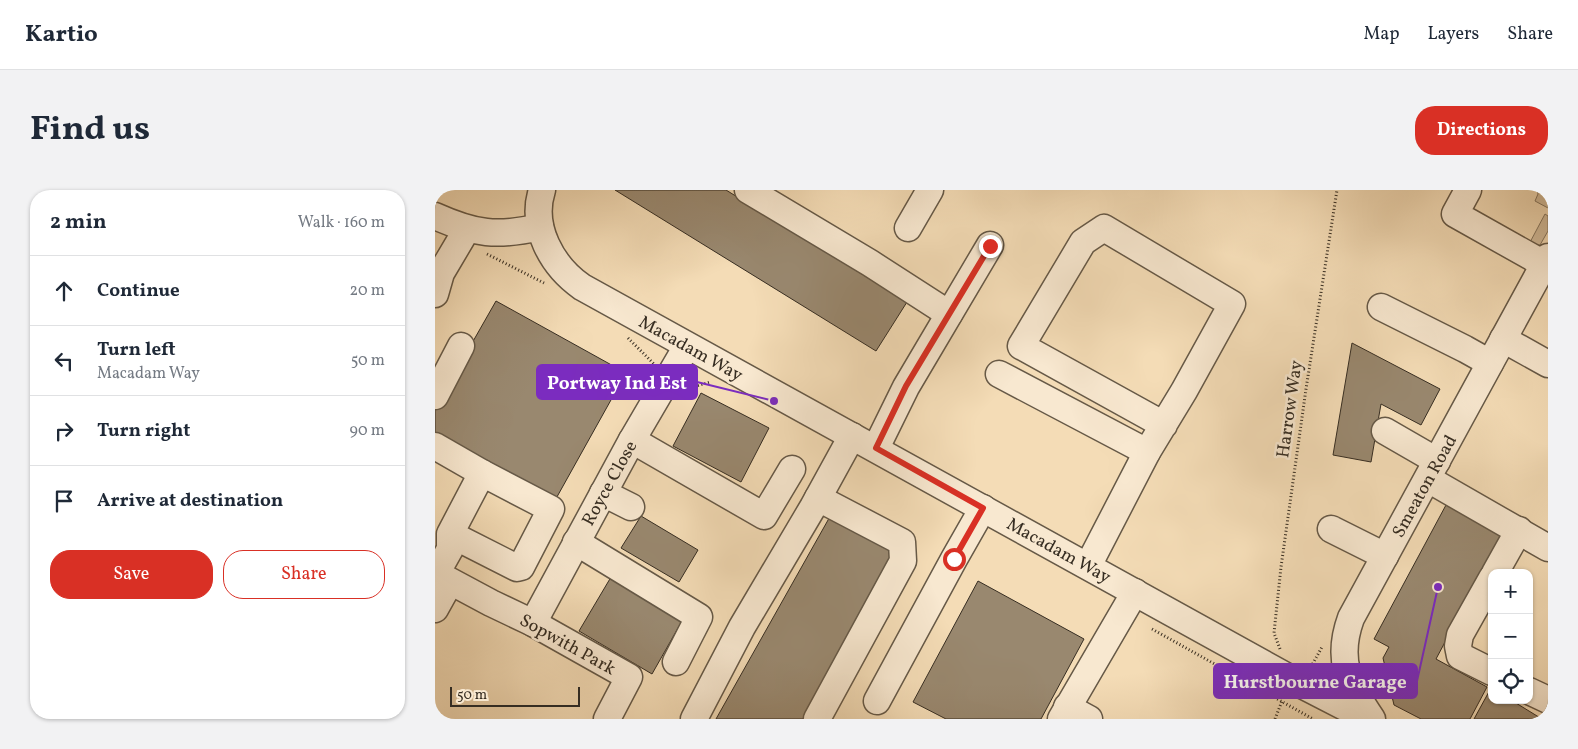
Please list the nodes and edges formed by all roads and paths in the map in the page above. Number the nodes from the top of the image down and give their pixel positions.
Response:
1 (748, 190) edge
2 (930, 190) edge
3 (1337, 190) edge
4 (1469, 190) edge
5 (541, 193) edge
6 (435, 216) edge
7 (540, 227) junction
8 (908, 228) dead end
9 (467, 229) junction
10 (990, 246) dead end
11 (1546, 261) edge
12 (435, 294) edge
13 (1381, 307) dead end
14 (949, 314) junction
15 (1503, 340) junction
16 (461, 346) dead end
17 (687, 346) junction
18 (1490, 363) junction
19 (1548, 364) edge
20 (999, 374) dead end
21 (435, 396) edge
22 (1164, 425) junction
23 (1385, 431) dead end
24 (852, 436) junction
25 (633, 440) junction
26 (435, 446) edge
27 (876, 448) junction
28 (1147, 452) junction
29 (792, 469) dead end
30 (1432, 470) junction
31 (482, 473) junction
32 (603, 493) junction
33 (818, 498) junction
34 (631, 506) dead end
35 (983, 508) junction
36 (1331, 529) dead end
37 (1519, 530) junction
38 (451, 534) junction
39 (576, 542) junction
40 (1548, 548) edge
41 (1385, 556) junction
42 (1088, 566) junction
43 (1497, 569) edge
44 (440, 576) edge
45 (1488, 585) edge
46 (1135, 592) junction
47 (435, 609) edge
48 (533, 623) junction
49 (1274, 633) dead end
50 (677, 662) dead end
51 (1488, 670) edge
52 (1533, 692) edge
53 (1548, 700) edge
54 (877, 701) dead end
55 (1331, 711) edge
56 (1073, 715) edge
57 (607, 719) edge
58 (694, 719) edge
59 (817, 719) edge
60 (1368, 719) edge
61 (1372, 719) edge

1 - 14 street
2 - 8 street
3 - 49 path, Harrow Way
4 - 11 street
5 - 7 street, Macadam Way
6 - 9 street
7 - 9 street
7 - 17 street, Macadam Way
9 - 12 street
10 - 14 street
11 - 15 street, Smeaton Road
13 - 18 street
14 - 27 street
15 - 18 street, Smeaton Road
15 - 19 street
16 - 21 street
17 - 24 street, Macadam Way
17 - 25 street, Royce Close
18 - 30 street, Smeaton Road
20 - 28 street
22 - 22 street
22 - 28 street
23 - 30 street
24 - 27 street, Macadam Way
24 - 33 street
25 - 29 street
25 - 32 street, Royce Close
26 - 31 street
27 - 35 street, Macadam Way
28 - 42 street
30 - 37 street
30 - 41 street, Smeaton Road
31 - 38 street
31 - 38 street
32 - 34 street
32 - 39 street, Royce Close
33 - 58 street
33 - 59 street
35 - 42 street, Macadam Way
35 - 54 street
36 - 41 street
37 - 40 street
37 - 43 street
38 - 44 street
39 - 48 street, Royce Close
39 - 50 street
41 - 61 street, Smeaton Road
42 - 46 street, Macadam Way
44 - 47 street
44 - 48 street, Sopwith Park
45 - 51 street
46 - 55 street, Macadam Way
46 - 56 street
48 - 57 street, Sopwith Park
52 - 53 street
55 - 60 street, Macadam Way

